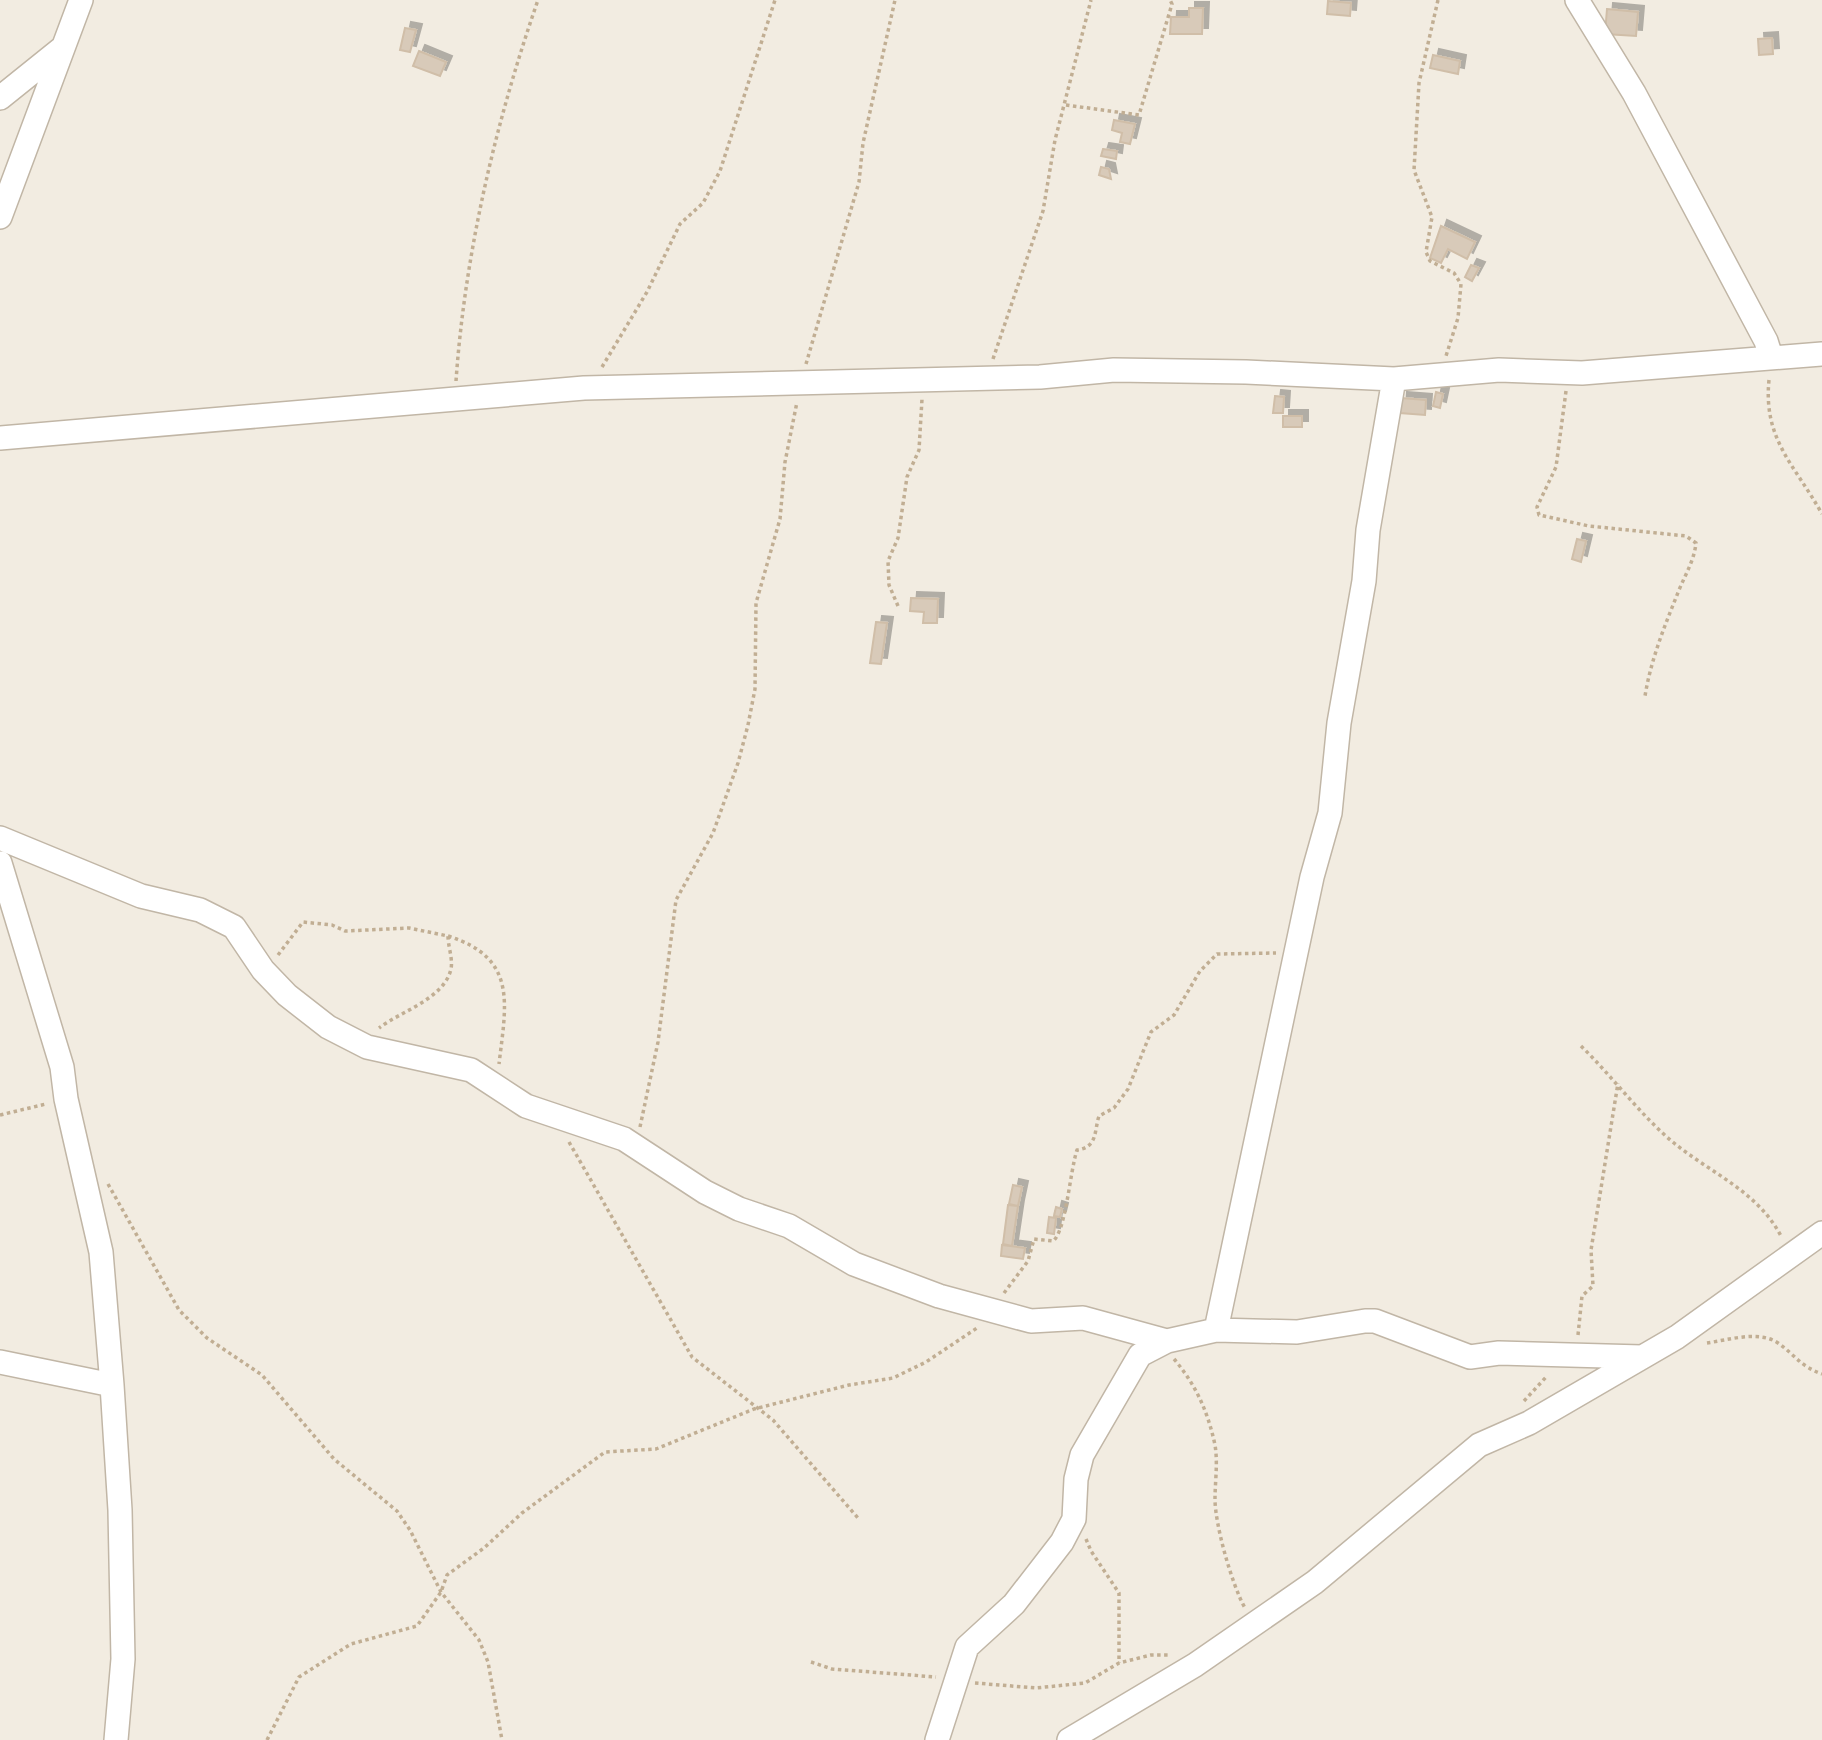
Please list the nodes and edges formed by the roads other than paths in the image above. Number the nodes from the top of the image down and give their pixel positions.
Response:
1 (81, 0) edge
2 (1577, 0) edge
3 (64, 47) junction
4 (0, 98) edge
5 (0, 217) edge
6 (1822, 354) edge
7 (1771, 357) junction
8 (1394, 379) junction
9 (0, 438) edge
10 (0, 838) edge
11 (0, 863) edge
12 (1822, 1233) edge
13 (1117, 1326) junction
14 (1216, 1330) junction
15 (1167, 1341) junction
16 (1642, 1357) junction
17 (0, 1362) edge
18 (1127, 1375) junction
19 (112, 1385) junction
20 (116, 1740) edge
21 (937, 1740) edge
22 (1069, 1740) edge

1 - 3 street
2 - 7 street
3 - 4 street
3 - 5 street
6 - 7 street
7 - 8 street
8 - 9 street
8 - 14 street
10 - 13 street
11 - 19 street
12 - 16 street
13 - 15 street
13 - 18 street
14 - 15 street
14 - 16 street
15 - 18 street
16 - 22 street
17 - 19 street
18 - 21 street
19 - 20 street

